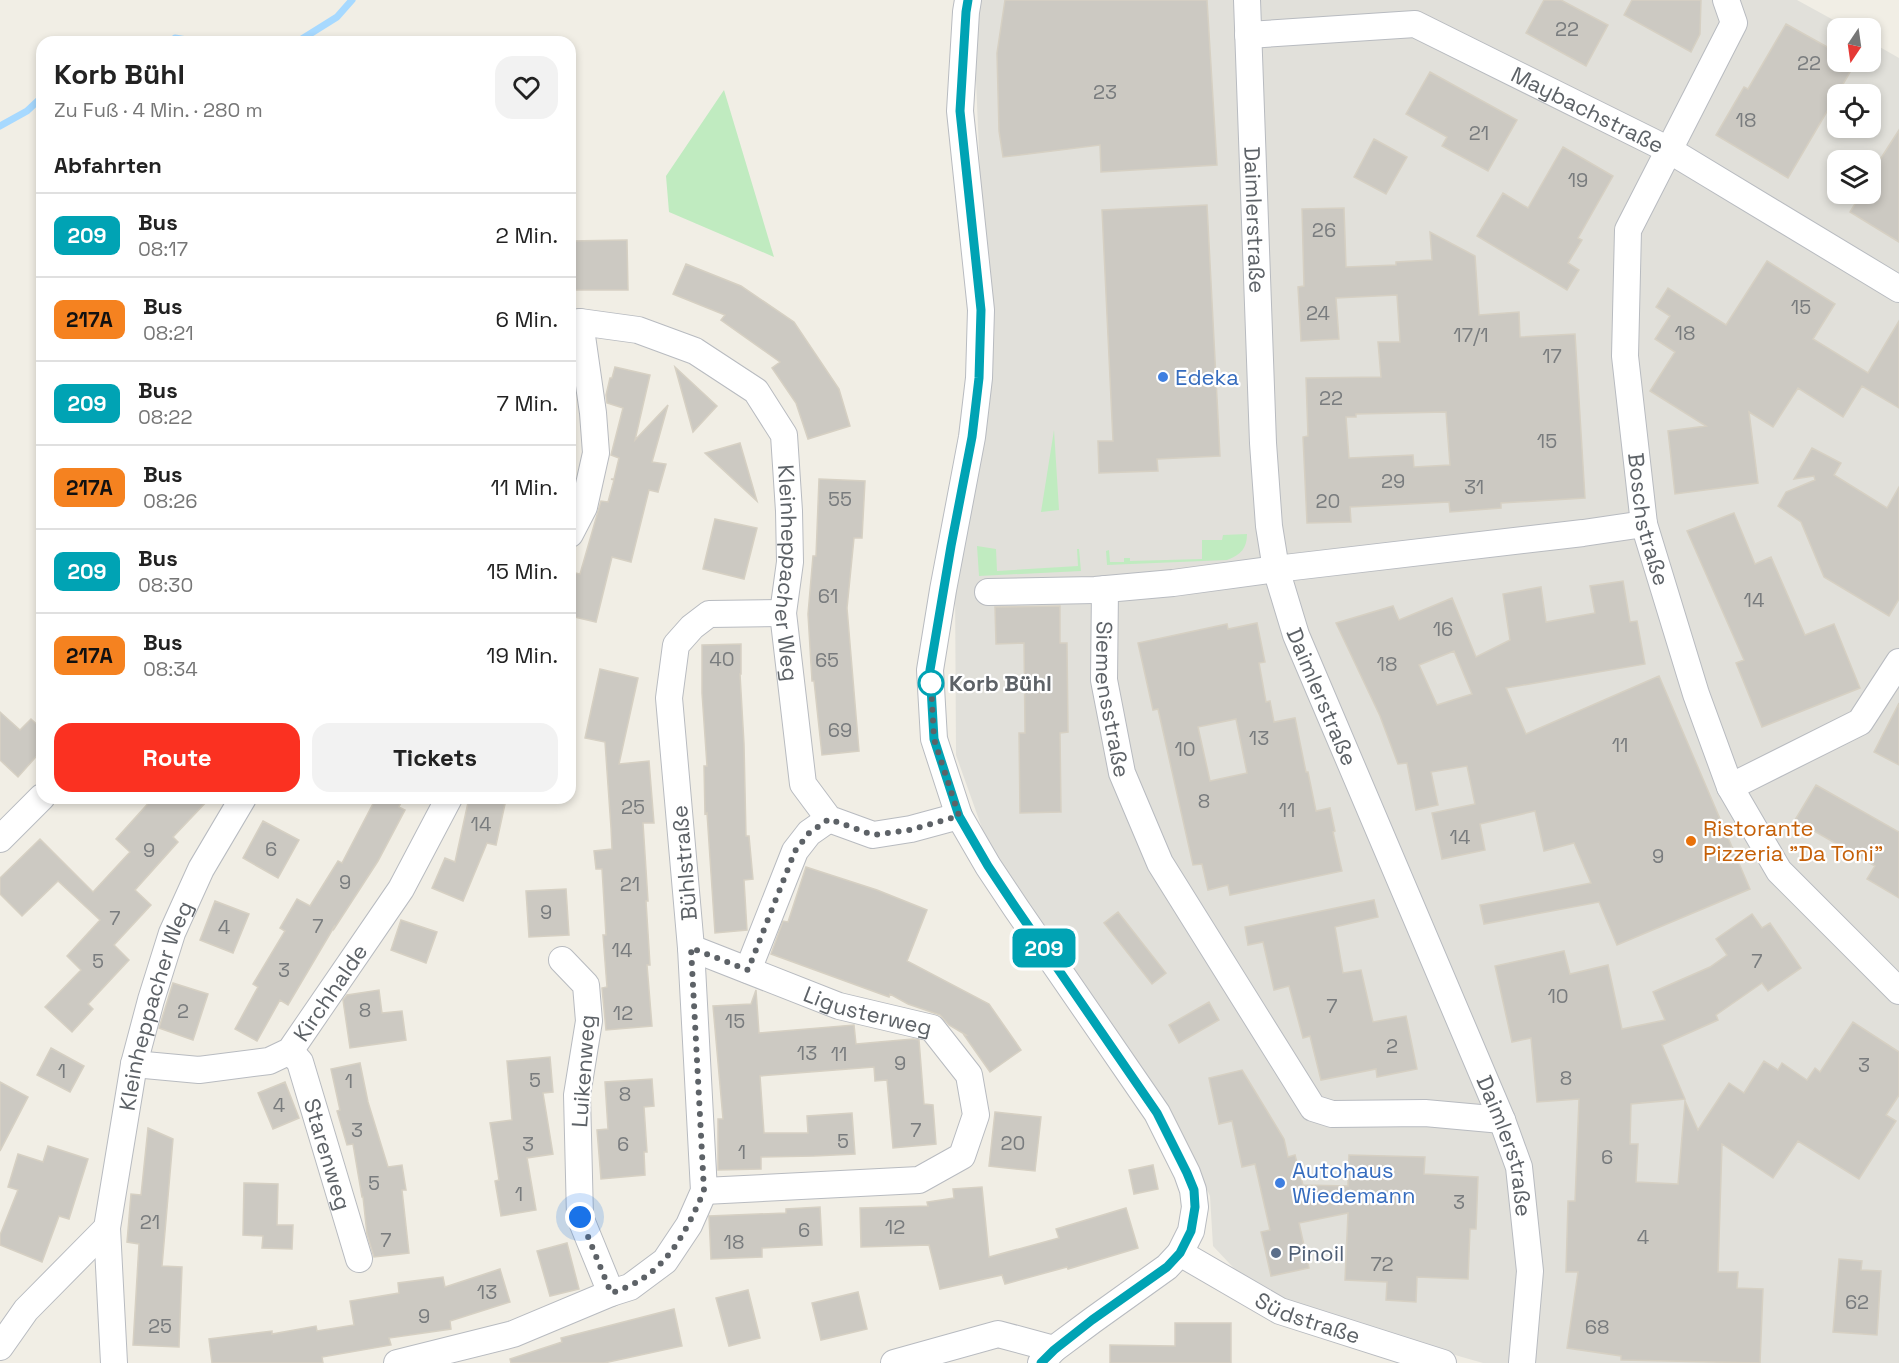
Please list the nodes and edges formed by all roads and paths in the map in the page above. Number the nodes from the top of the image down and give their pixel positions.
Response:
1 (968, 0) edge
2 (1247, 0) edge
3 (1726, 0) edge
4 (1248, 35) junction
5 (1669, 150) junction
6 (1899, 289) edge
7 (576, 323) edge
8 (576, 328) edge
9 (576, 522) edge
10 (1644, 524) junction
11 (1276, 569) junction
12 (1106, 589) junction
13 (988, 591) dead end
14 (783, 613) junction
15 (1899, 662) edge
16 (1730, 787) junction
17 (36, 803) edge
18 (239, 804) edge
19 (445, 804) edge
20 (959, 816) junction
21 (829, 819) junction
22 (0, 839) edge
23 (691, 948) junction
24 (562, 960) dead end
25 (748, 970) junction
26 (1899, 991) edge
27 (290, 1051) junction
28 (134, 1064) junction
29 (1503, 1120) junction
30 (704, 1191) junction
31 (107, 1228) junction
32 (1180, 1253) junction
33 (359, 1259) dead end
34 (611, 1293) junction
35 (0, 1347) edge
36 (1048, 1356) edge
37 (114, 1363) edge
38 (397, 1363) edge
39 (894, 1363) edge
40 (1443, 1363) edge
41 (1522, 1363) edge

1 - 20 street
2 - 4 street, Daimlerstraße
3 - 5 street, Boschstraße
4 - 5 street, Maybachstraße
4 - 11 street, Daimlerstraße
5 - 6 street, Maybachstraße
5 - 10 street, Boschstraße
7 - 14 street, Kleinheppacher Weg
8 - 9 street
10 - 11 street, Siemensstraße
10 - 16 street, Boschstraße
11 - 12 street, Siemensstraße
11 - 29 street, Daimlerstraße
12 - 13 street
12 - 29 street, Siemensstraße
14 - 21 street, Kleinheppacher Weg
14 - 23 street, Bühlstraße
15 - 16 street
16 - 26 street, Boschstraße
17 - 22 street
18 - 28 street, Kleinheppacher Weg
19 - 27 street, Kirchhalde
20 - 21 street
20 - 32 street
21 - 25 street
23 - 25 street, Ligusterweg
23 - 30 street, Bühlstraße
24 - 34 street, Luikenweg
25 - 30 street, Ligusterweg
27 - 28 street, Kirchhalde
27 - 33 street, Starenweg
28 - 31 street, Kleinheppacher Weg
29 - 41 street, Daimlerstraße
30 - 34 street, Bühlstraße
31 - 35 street
31 - 37 street, Kleinheppacher Weg
32 - 36 street
32 - 40 street, Südstraße
34 - 38 street, Bühlstraße
36 - 39 street

